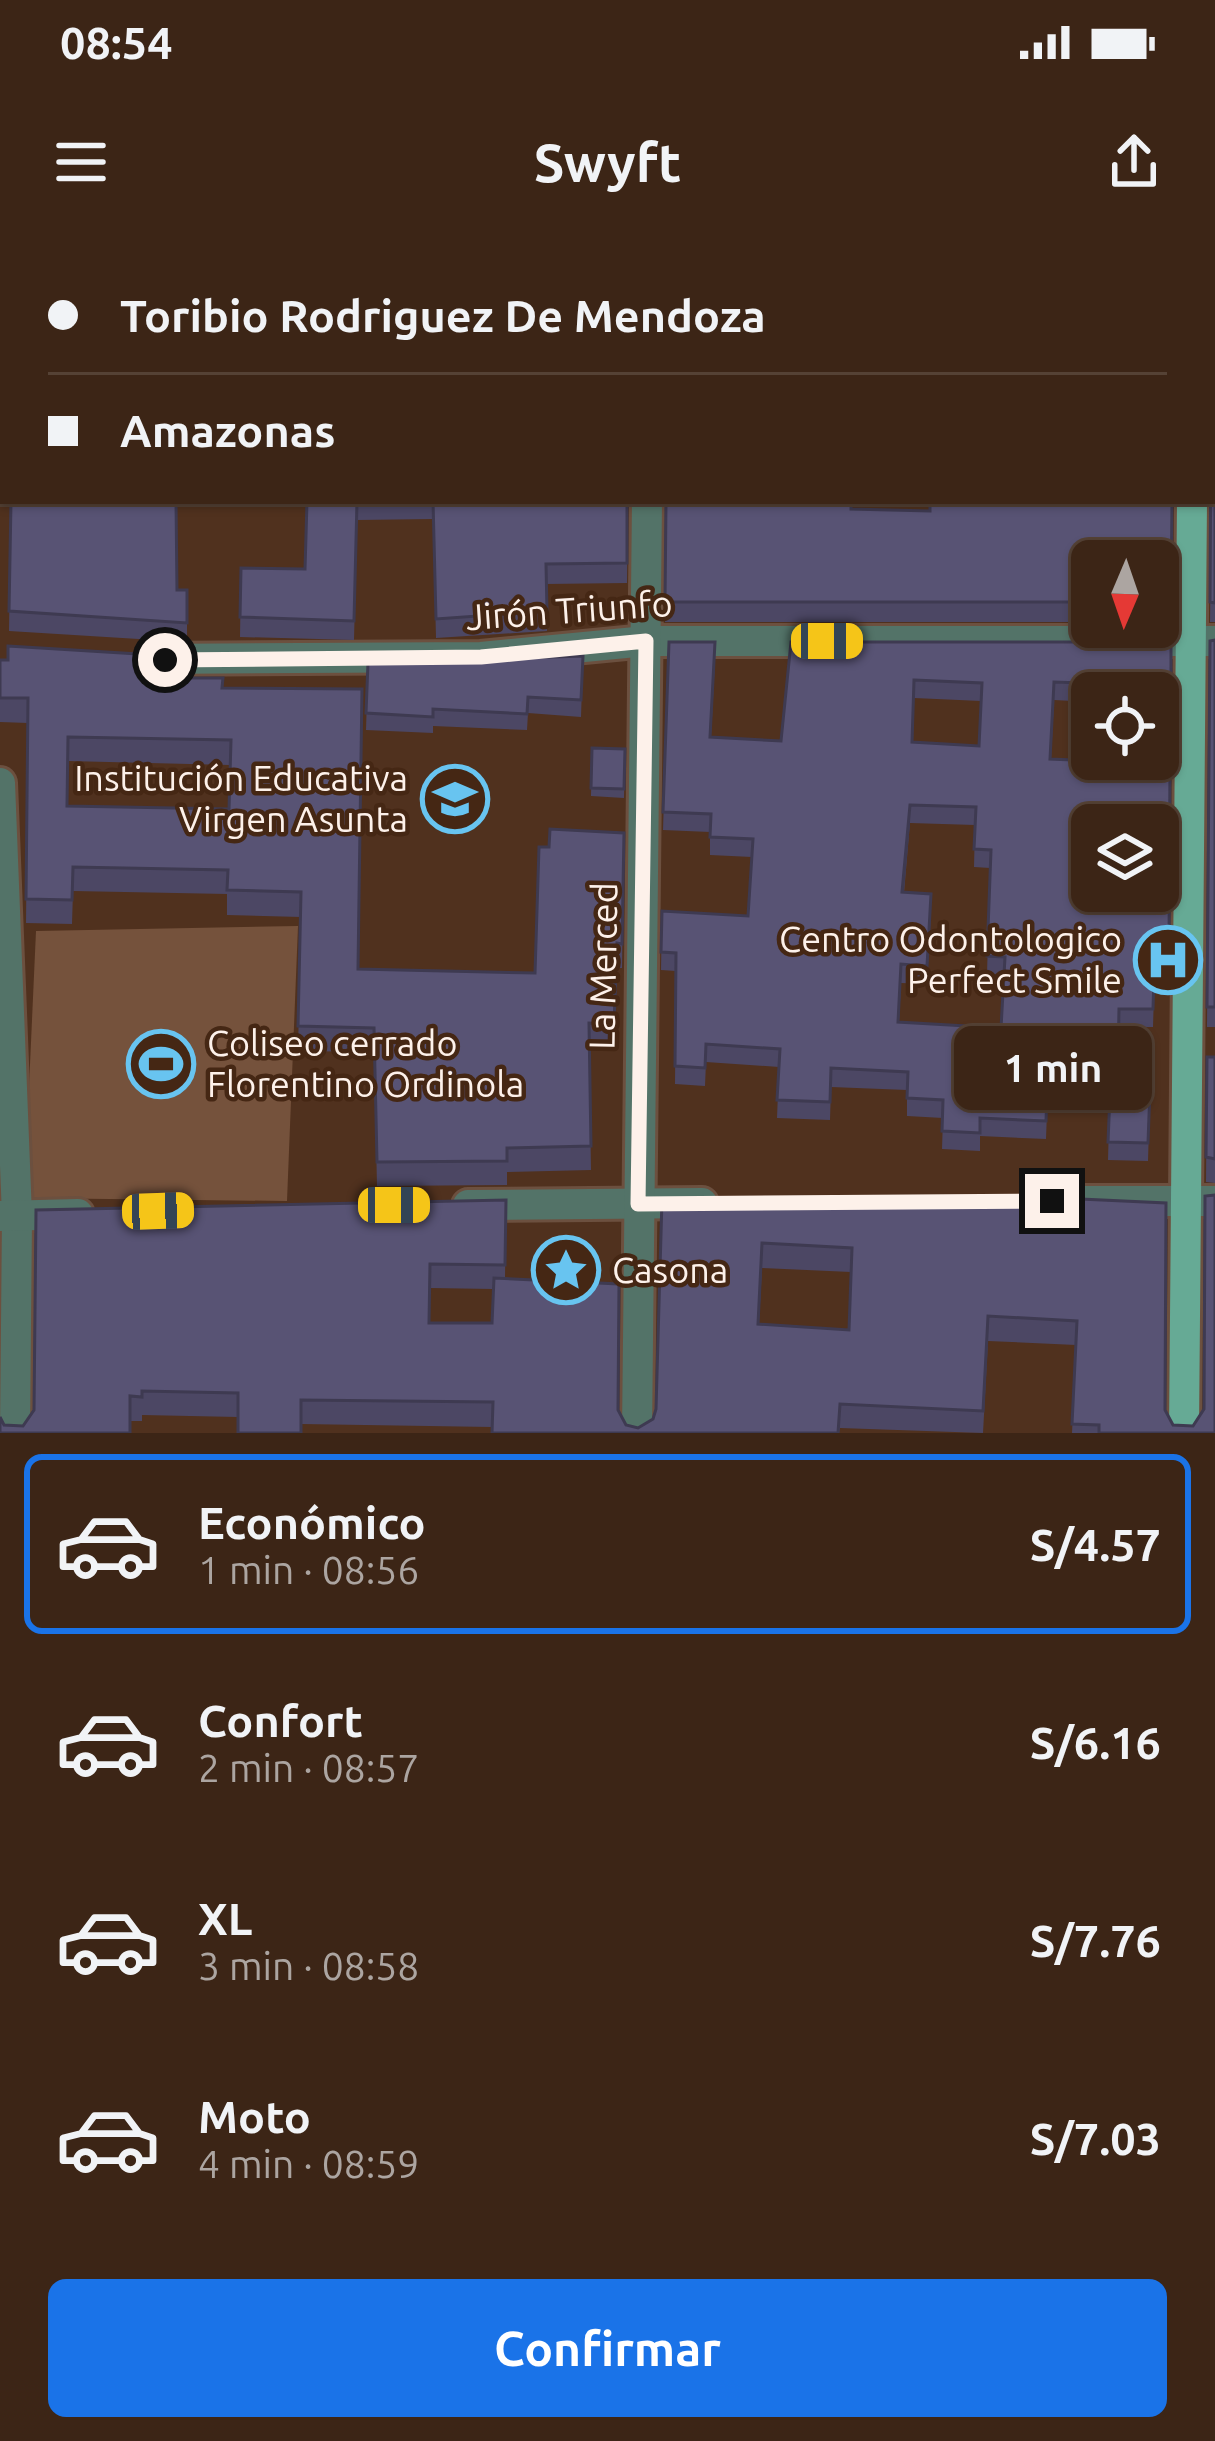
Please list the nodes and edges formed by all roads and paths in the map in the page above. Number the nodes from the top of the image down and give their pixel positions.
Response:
1 (646, 504) edge
2 (1192, 504) edge
3 (646, 641) junction
4 (1203, 642) edge
5 (115, 657) edge
6 (0, 783) edge
7 (1202, 1200) edge
8 (1046, 1201) edge
9 (734, 1203) edge
10 (638, 1204) junction
11 (441, 1205) edge
12 (111, 1213) edge
13 (9, 1216) edge
14 (15, 1433) edge
15 (637, 1433) edge
16 (1184, 1433) edge

1 - 3 street, La Merced
2 - 4 main road
3 - 4 street, Jirón Triunfo
3 - 5 street, Jirón Triunfo
3 - 10 street, La Merced
4 - 7 main road
6 - 13 street
7 - 8 street
7 - 16 main road
9 - 10 street
10 - 11 street
10 - 15 street, La Merced
12 - 13 street
13 - 14 street

